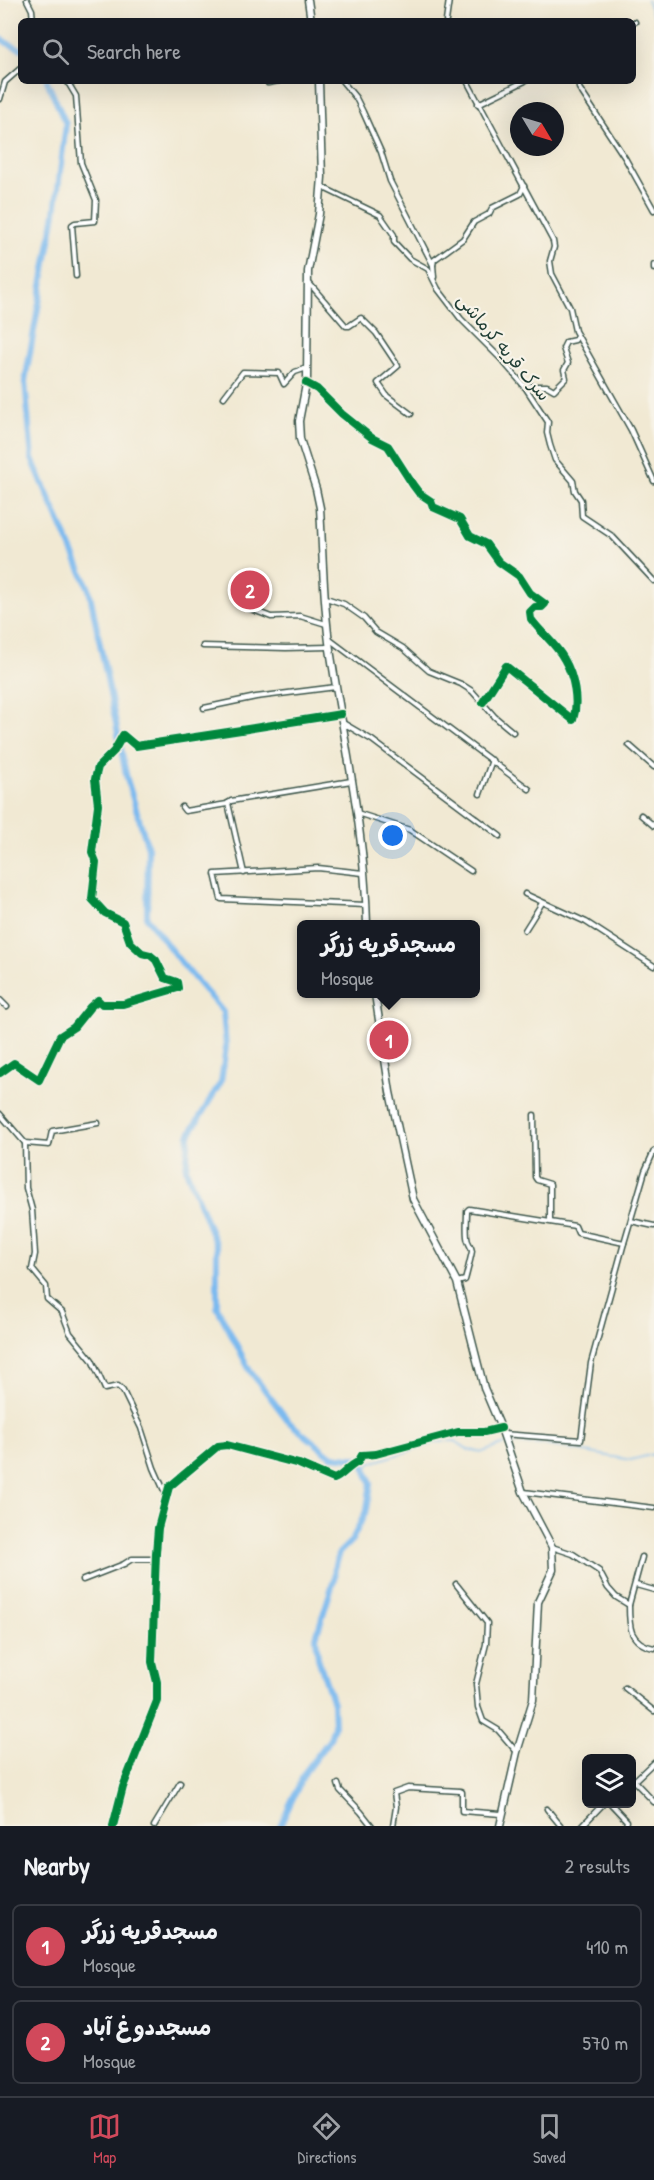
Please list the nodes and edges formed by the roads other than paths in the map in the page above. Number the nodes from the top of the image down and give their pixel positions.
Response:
1 (27, 0) edge
2 (308, 0) edge
3 (449, 0) edge
4 (33, 18) edge
5 (311, 18) edge
6 (446, 18) edge
7 (18, 70) edge
8 (69, 84) edge
9 (319, 84) edge
10 (344, 84) edge
11 (468, 84) edge
12 (519, 84) edge
13 (578, 84) edge
14 (0, 99) edge
15 (478, 104) junction
16 (524, 186) junction
17 (321, 187) junction
18 (654, 210) edge
19 (433, 265) junction
20 (76, 276) dead end
21 (434, 278) junction
22 (308, 282) junction
23 (577, 335) junction
24 (308, 368) junction
25 (306, 383) junction
26 (523, 386) junction
27 (224, 397) dead end
28 (411, 414) dead end
29 (654, 481) edge
30 (654, 581) edge
31 (255, 590) dead end
32 (326, 598) junction
33 (328, 625) junction
34 (329, 639) junction
35 (203, 646) dead end
36 (330, 647) junction
37 (337, 687) junction
38 (483, 702) junction
39 (204, 708) dead end
40 (341, 714) junction
41 (342, 723) junction
42 (513, 732) dead end
43 (628, 745) dead end
44 (492, 760) junction
45 (654, 767) edge
46 (352, 780) junction
47 (529, 789) dead end
48 (480, 794) dead end
49 (228, 802) junction
50 (182, 807) dead end
51 (356, 813) junction
52 (641, 815) dead end
53 (654, 826) edge
54 (500, 837) dead end
55 (471, 871) dead end
56 (244, 873) junction
57 (365, 873) junction
58 (525, 894) dead end
59 (542, 903) junction
60 (367, 905) junction
61 (367, 920) edge
62 (525, 930) dead end
63 (654, 966) edge
64 (376, 998) edge
65 (0, 1000) edge
66 (7, 1007) dead end
67 (0, 1073) edge
68 (0, 1114) edge
69 (534, 1115) dead end
70 (98, 1123) dead end
71 (25, 1143) junction
72 (654, 1151) edge
73 (550, 1221) junction
74 (630, 1221) junction
75 (654, 1226) edge
76 (624, 1243) junction
77 (457, 1282) junction
78 (502, 1431) junction
79 (523, 1492) junction
80 (167, 1496) junction
81 (654, 1508) edge
82 (552, 1546) junction
83 (642, 1557) dead end
84 (156, 1558) junction
85 (83, 1580) dead end
86 (456, 1584) dead end
87 (636, 1585) junction
88 (654, 1590) edge
89 (629, 1605) junction
90 (654, 1648) edge
91 (625, 1688) dead end
92 (654, 1712) edge
93 (517, 1752) junction
94 (654, 1762) edge
95 (636, 1779) edge
96 (180, 1783) dead end
97 (338, 1784) dead end
98 (636, 1785) edge
99 (654, 1802) edge
100 (598, 1808) edge
101 (615, 1808) edge
102 (547, 1809) dead end
103 (501, 1814) junction
104 (115, 1826) edge
105 (154, 1826) edge
106 (372, 1826) edge
107 (393, 1826) edge
108 (500, 1826) edge
109 (561, 1826) edge
110 (582, 1826) edge
111 (626, 1826) edge

1 - 4 street
2 - 5 highway
3 - 6 street
7 - 14 street
8 - 20 street
9 - 17 highway
10 - 19 street
11 - 15 street
12 - 15 street
13 - 18 street
15 - 16 street
16 - 19 street
16 - 23 street
17 - 21 street, سرک قریه کرماشی
17 - 22 highway
19 - 21 street
21 - 26 street, سرک قریه کرماشی
22 - 24 highway
22 - 28 street
23 - 26 street
23 - 29 street
24 - 25 highway
24 - 27 street
25 - 32 highway
25 - 38 street
26 - 30 street, سرک قریه کرماشی
31 - 33 street
32 - 33 highway
32 - 38 street
33 - 34 highway
34 - 36 highway
34 - 44 street
35 - 36 street
36 - 37 highway
37 - 39 street
37 - 40 highway
38 - 42 street
40 - 41 highway
40 - 67 street
41 - 46 highway
41 - 54 street
43 - 45 street
44 - 47 street
44 - 48 street
46 - 49 street
46 - 51 highway
49 - 50 street
49 - 56 street
51 - 55 street
51 - 57 highway
52 - 53 street
56 - 57 street
56 - 60 street
57 - 60 highway
58 - 59 street
59 - 62 street
59 - 63 street
60 - 61 highway
64 - 77 highway
65 - 66 street
68 - 71 street
69 - 73 street
70 - 71 street
71 - 80 street
72 - 74 street
73 - 76 street
73 - 77 street
74 - 75 street
74 - 76 street
76 - 78 street
77 - 78 highway
78 - 79 highway
78 - 80 street
79 - 81 street
79 - 82 highway
80 - 84 street
82 - 89 street
82 - 93 highway
83 - 87 street
84 - 85 street
84 - 104 street
86 - 93 street
87 - 88 street
87 - 89 street
89 - 90 street
91 - 92 street
93 - 103 highway
94 - 95 street
96 - 105 street
97 - 106 street
98 - 99 street
100 - 110 street
101 - 111 street
102 - 109 street
103 - 107 street
103 - 108 highway

